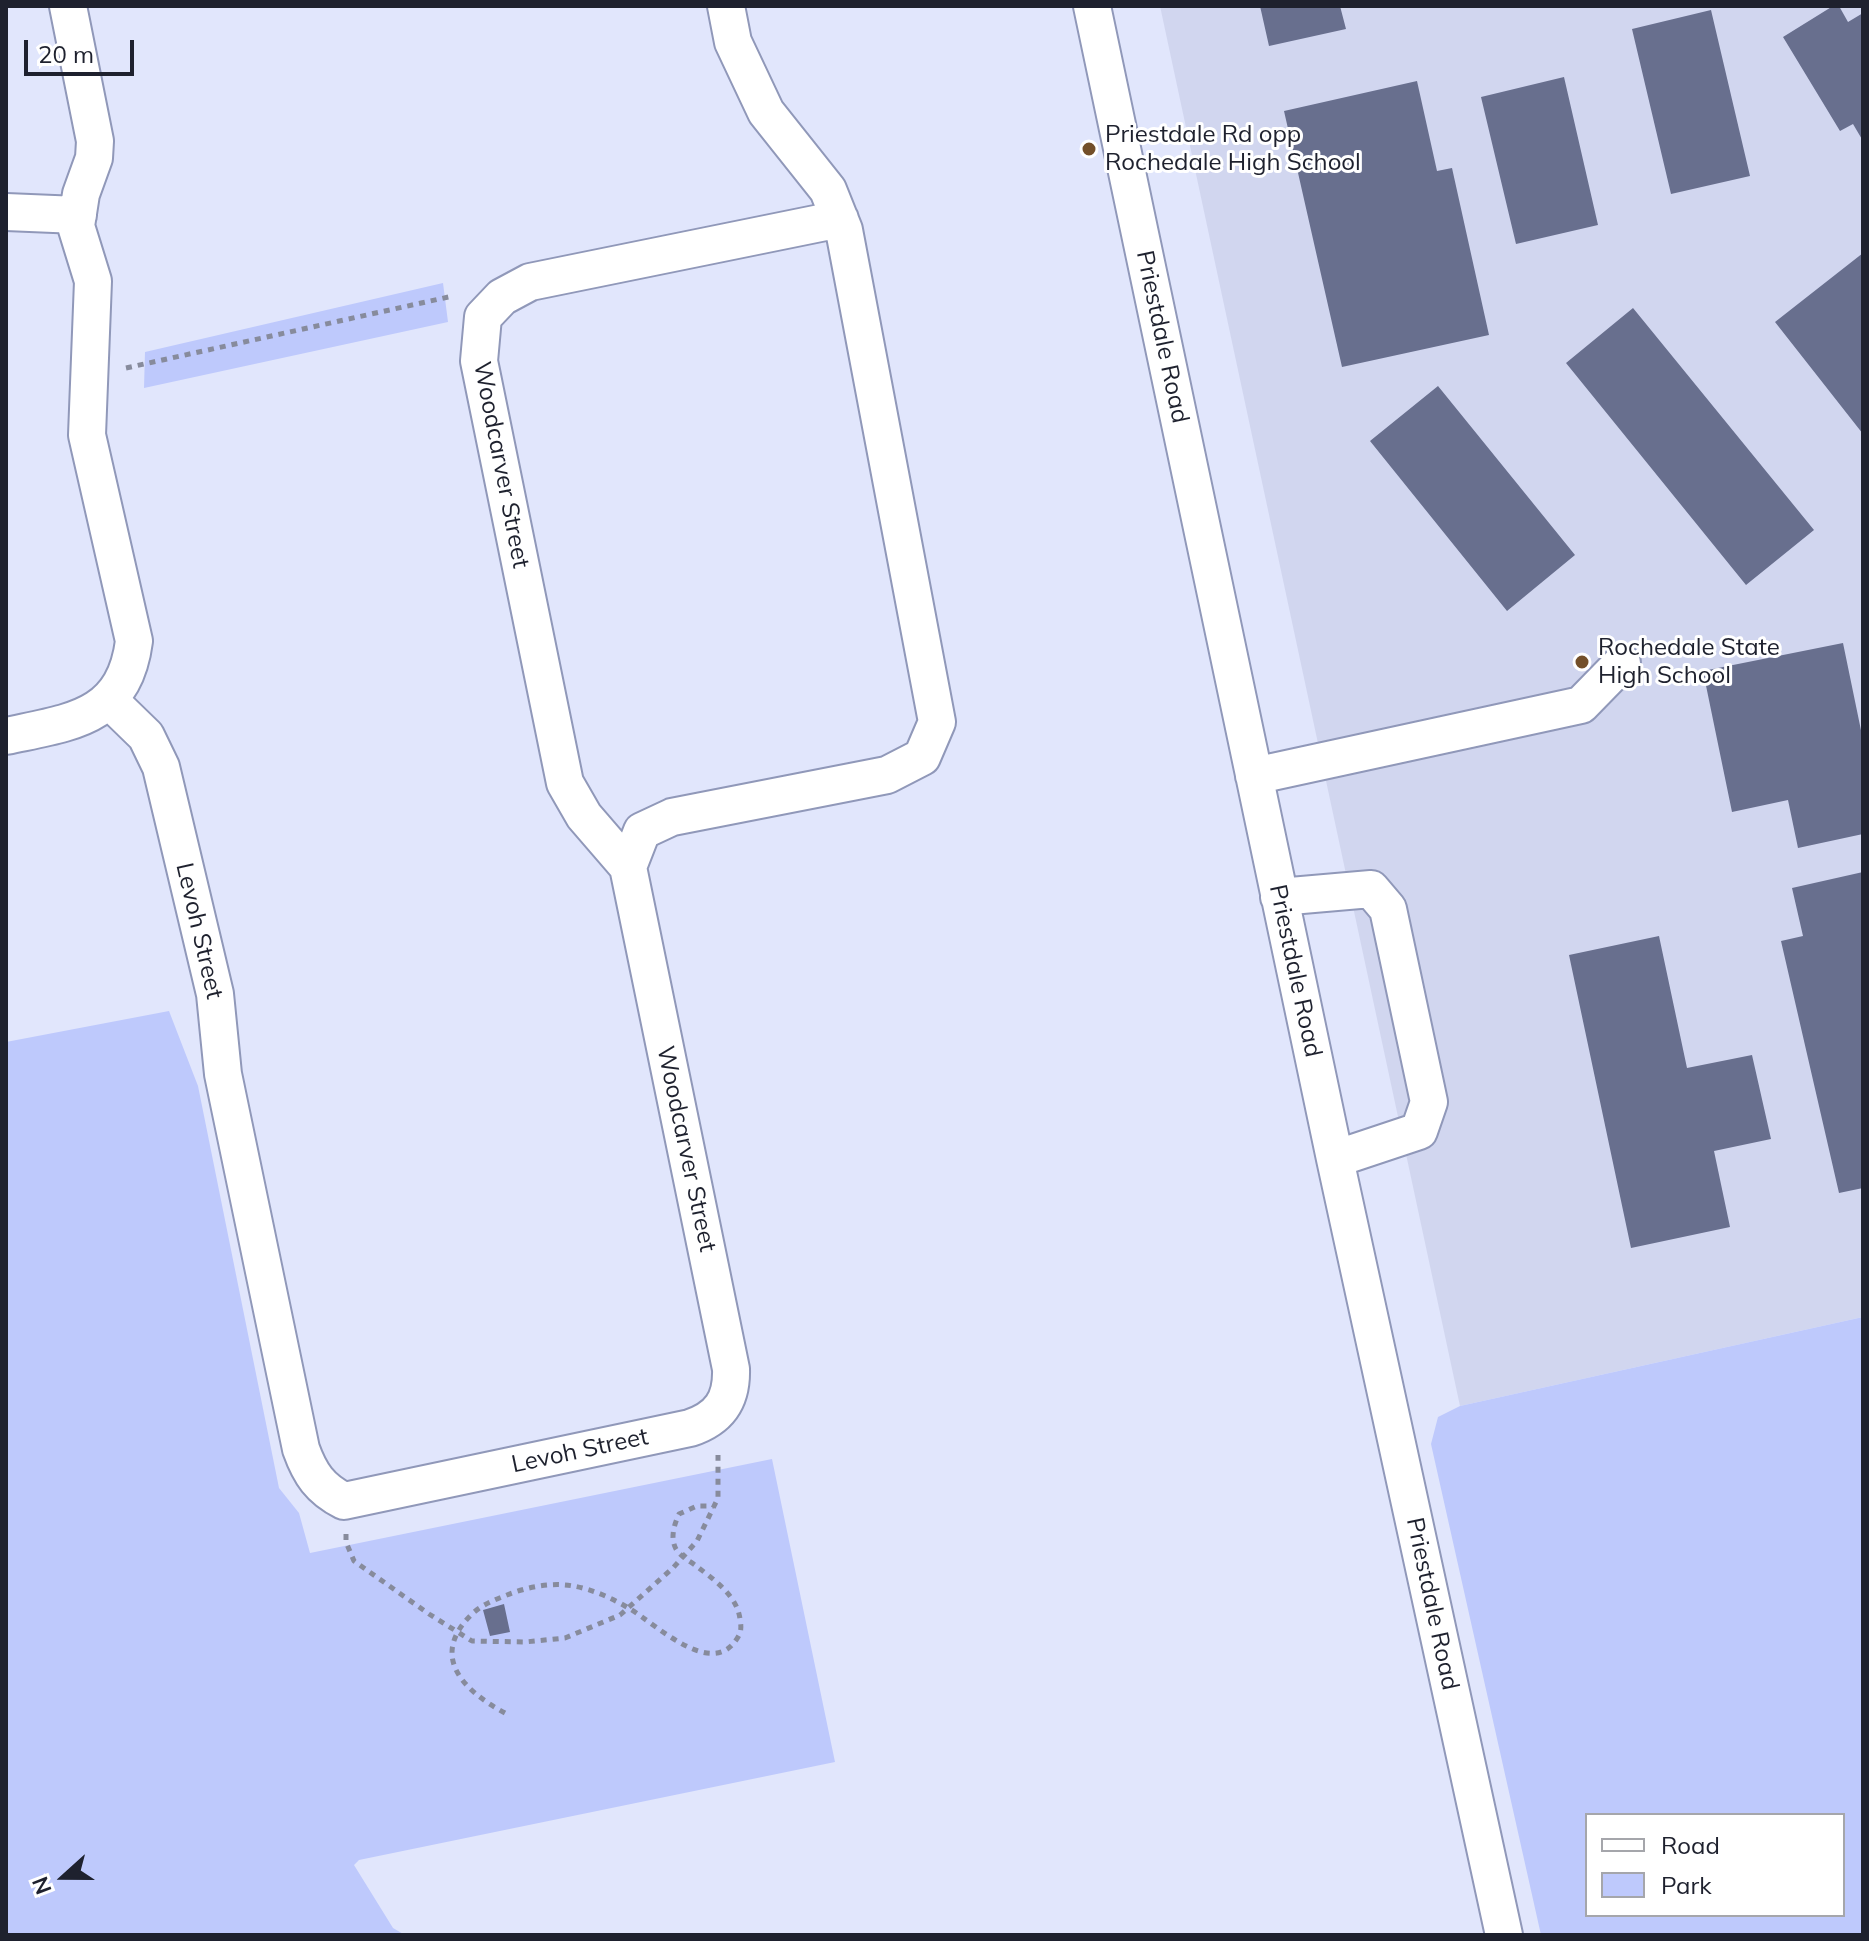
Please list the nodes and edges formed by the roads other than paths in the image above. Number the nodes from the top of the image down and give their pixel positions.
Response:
1 (68, 6) edge
2 (726, 6) edge
3 (1092, 6) edge
4 (6, 212) edge
5 (78, 215) junction
6 (840, 219) junction
7 (1622, 663) dead end
8 (109, 700) junction
9 (6, 736) edge
10 (1254, 776) junction
11 (628, 867) junction
12 (1279, 897) junction
13 (1335, 1159) junction
14 (706, 1423) joint
15 (1504, 1935) edge

1 - 5 street
2 - 6 street
3 - 10 street, Priestdale Road
4 - 5 street
5 - 8 street
6 - 11 street
6 - 11 street, Woodcarver Street
7 - 10 street
8 - 9 street
8 - 14 street, Levoh Street
10 - 12 street, Priestdale Road
11 - 14 street, Woodcarver Street
12 - 13 street, Priestdale Road
12 - 13 street
13 - 15 street, Priestdale Road

